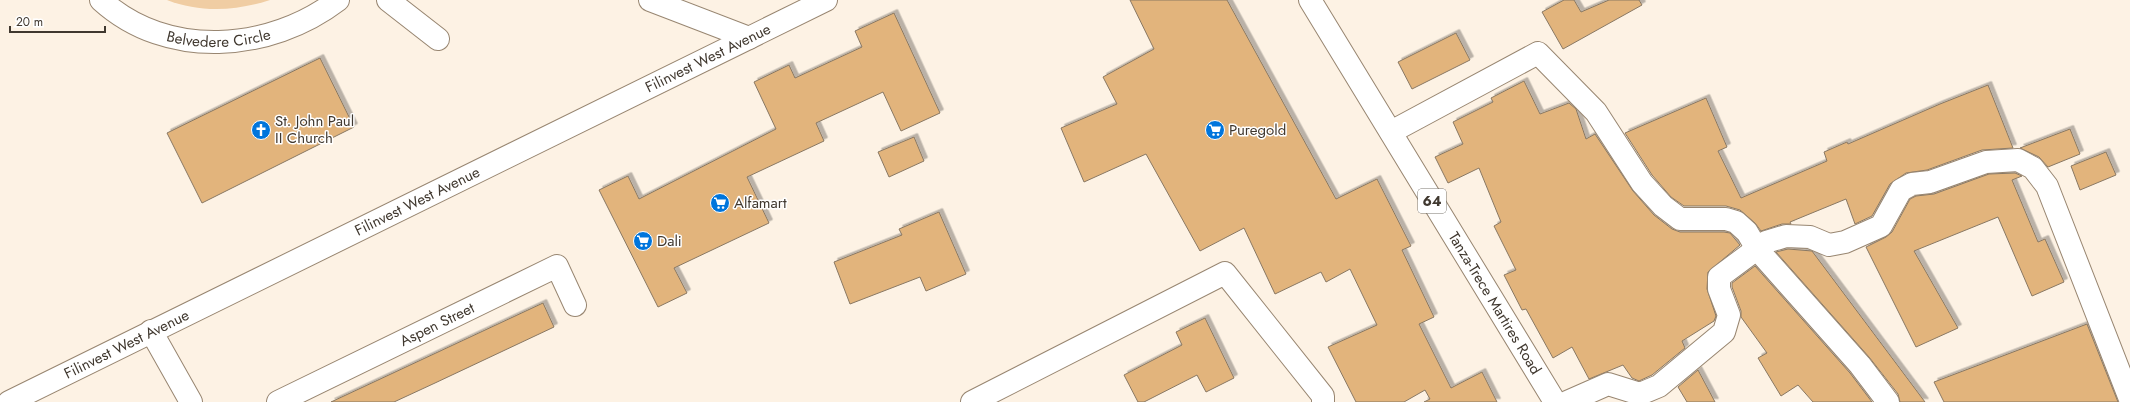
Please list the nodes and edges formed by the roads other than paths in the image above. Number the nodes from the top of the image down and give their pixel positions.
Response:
1 (101, 0) edge
2 (338, 0) edge
3 (388, 0) edge
4 (650, 0) edge
5 (826, 0) edge
6 (1310, 0) edge
7 (799, 6) edge
8 (749, 38) junction
9 (438, 40) dead end
10 (1391, 132) junction
11 (1757, 249) junction
12 (576, 305) dead end
13 (152, 331) junction
14 (2130, 399) edge
15 (9, 402) edge
16 (191, 402) edge
17 (278, 402) edge
18 (972, 402) edge
19 (1323, 402) edge
20 (1555, 402) edge
21 (1567, 402) edge
22 (1888, 402) edge

1 - 2 street, Belvedere Circle
3 - 9 street
4 - 8 street
5 - 7 street, Filinvest West Avenue
6 - 10 street, Tanza-Trece Martires Road / 64
7 - 8 street, Filinvest West Avenue
8 - 13 street, Filinvest West Avenue
10 - 11 street
10 - 20 street, Tanza-Trece Martires Road / 64
11 - 14 street
11 - 21 street
11 - 22 street
12 - 17 street, Aspen Street
13 - 15 street, Filinvest West Avenue
13 - 16 street
18 - 19 street

